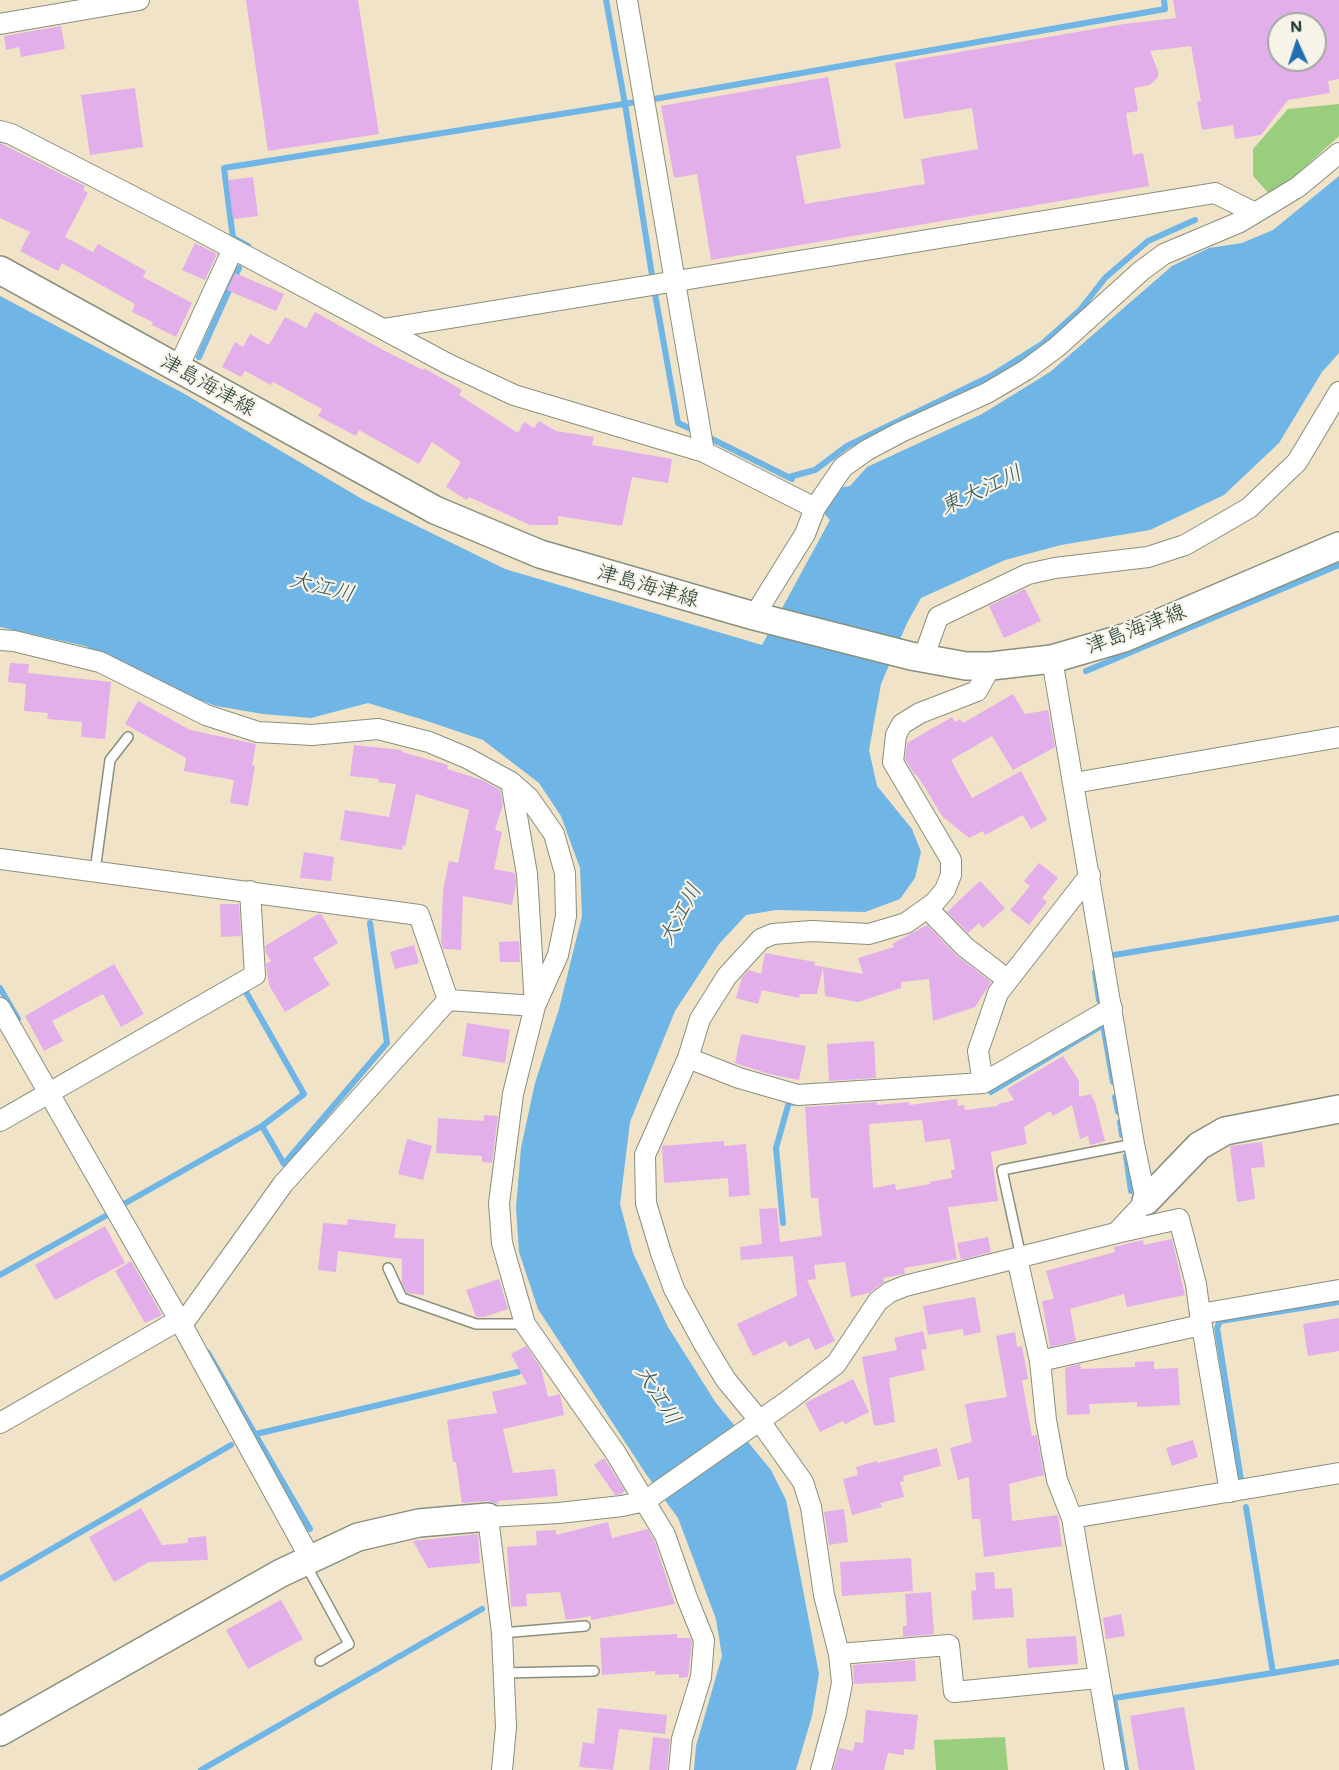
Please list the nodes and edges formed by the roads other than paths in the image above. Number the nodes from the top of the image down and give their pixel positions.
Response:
1 (140, 0) edge
2 (627, 0) edge
3 (0, 24) edge
4 (0, 131) edge
5 (1339, 153) edge
6 (1255, 213) junction
7 (233, 249) junction
8 (0, 270) edge
9 (675, 282) junction
10 (383, 329) junction
11 (178, 368) junction
12 (1339, 392) edge
13 (704, 452) junction
14 (815, 507) junction
15 (1339, 546) edge
16 (760, 618) junction
17 (0, 639) edge
18 (919, 650) junction
19 (1052, 659) junction
20 (991, 666) junction
21 (128, 737) dead end
22 (1339, 737) edge
23 (511, 782) junction
24 (1074, 783) junction
25 (0, 859) edge
26 (95, 871) junction
27 (1090, 876) junction
28 (250, 891) junction
29 (927, 908) junction
30 (1008, 980) junction
31 (448, 1000) junction
32 (536, 1006) junction
33 (0, 1008) edge
34 (1112, 1008) junction
35 (688, 1059) junction
36 (983, 1083) junction
37 (48, 1093) junction
38 (1339, 1109) edge
39 (0, 1120) edge
40 (1134, 1144) junction
41 (1146, 1201) junction
42 (1116, 1233) junction
43 (1019, 1258) junction
44 (388, 1268) dead end
45 (1339, 1290) edge
46 (1201, 1320) junction
47 (180, 1322) junction
48 (525, 1324) junction
49 (1041, 1361) junction
50 (0, 1423) edge
51 (754, 1423) junction
52 (1339, 1473) edge
53 (1230, 1491) junction
54 (648, 1500) junction
55 (488, 1517) junction
56 (1072, 1518) junction
57 (307, 1560) junction
58 (585, 1626) dead end
59 (501, 1633) junction
60 (839, 1654) junction
61 (320, 1661) dead end
62 (594, 1671) dead end
63 (503, 1673) junction
64 (1098, 1678) junction
65 (0, 1732) edge
66 (502, 1770) edge
67 (679, 1770) edge
68 (821, 1770) edge
69 (1115, 1770) edge

1 - 3 street
2 - 9 street
4 - 7 street
5 - 6 street
6 - 9 street
6 - 14 street
7 - 10 street
7 - 11 street
8 - 11 main road, 津島海津線
9 - 10 street
9 - 13 street
10 - 13 street
11 - 16 main road, 津島海津線
12 - 18 street
13 - 14 street
14 - 16 street
15 - 19 main road, 津島海津線
16 - 18 main road, 津島海津線
17 - 23 street
18 - 20 main road, 津島海津線
19 - 20 main road, 津島海津線
19 - 24 street
20 - 29 street
21 - 26 lane
22 - 24 street
23 - 32 street
23 - 32 street
24 - 27 street
25 - 26 street
26 - 28 street
27 - 30 street
27 - 34 street
28 - 31 street
28 - 37 street
29 - 30 street
29 - 35 street
30 - 36 street
31 - 32 street
31 - 47 street
32 - 48 street
33 - 37 street
34 - 36 street
34 - 40 street
35 - 36 street
35 - 51 street
37 - 39 street
37 - 47 street
38 - 41 main road
40 - 41 street
40 - 43 lane
41 - 42 street
42 - 43 street
42 - 46 street
43 - 49 street
43 - 51 street
44 - 48 lane
45 - 46 street
46 - 49 street
46 - 53 street
47 - 50 street
47 - 57 street
48 - 54 street
49 - 56 street
51 - 54 street
51 - 60 street
52 - 53 street
53 - 56 street
54 - 55 street
54 - 67 street
55 - 57 main road
55 - 59 street
56 - 64 street
57 - 61 lane
57 - 65 main road
58 - 59 lane
59 - 63 street
60 - 64 street
60 - 68 street
62 - 63 lane
63 - 66 street
64 - 69 street

